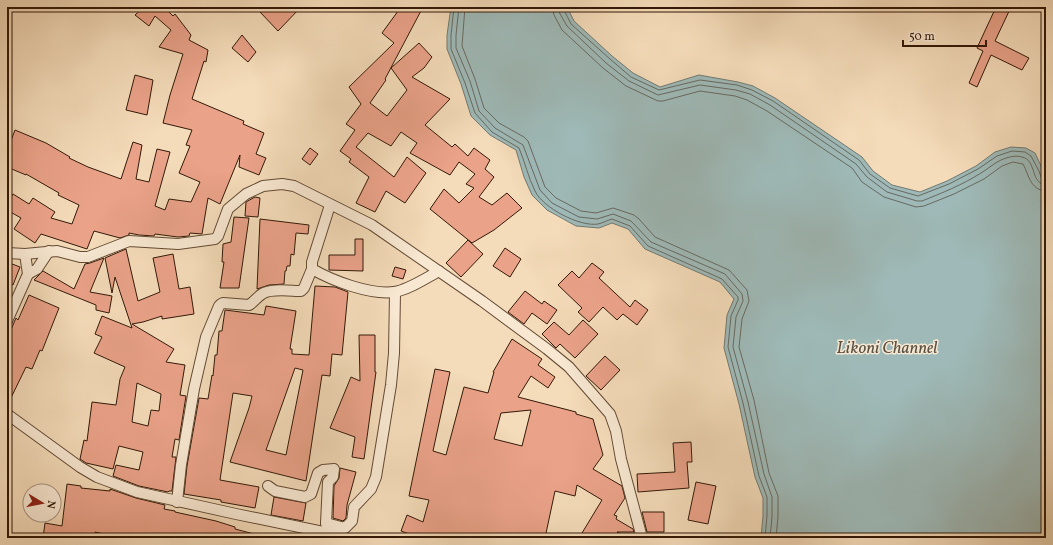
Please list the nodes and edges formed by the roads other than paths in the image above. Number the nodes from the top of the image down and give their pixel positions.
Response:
1 (330, 205) junction
2 (49, 251) junction
3 (7, 253) edge
4 (25, 254) junction
5 (312, 269) junction
6 (439, 271) junction
7 (28, 274) junction
8 (395, 292) junction
9 (7, 321) edge
10 (7, 414) edge
11 (268, 486) dead end
12 (177, 502) junction
13 (326, 524) junction
14 (330, 534) junction
15 (345, 538) edge
16 (642, 538) edge

1 - 2 street
1 - 5 street
1 - 6 street
2 - 4 street
2 - 7 street
3 - 4 street
4 - 7 street
5 - 8 street
5 - 12 street
6 - 8 street
6 - 16 street
7 - 9 street
8 - 13 street
10 - 12 street
11 - 13 street
12 - 14 street
13 - 14 street
14 - 15 street

